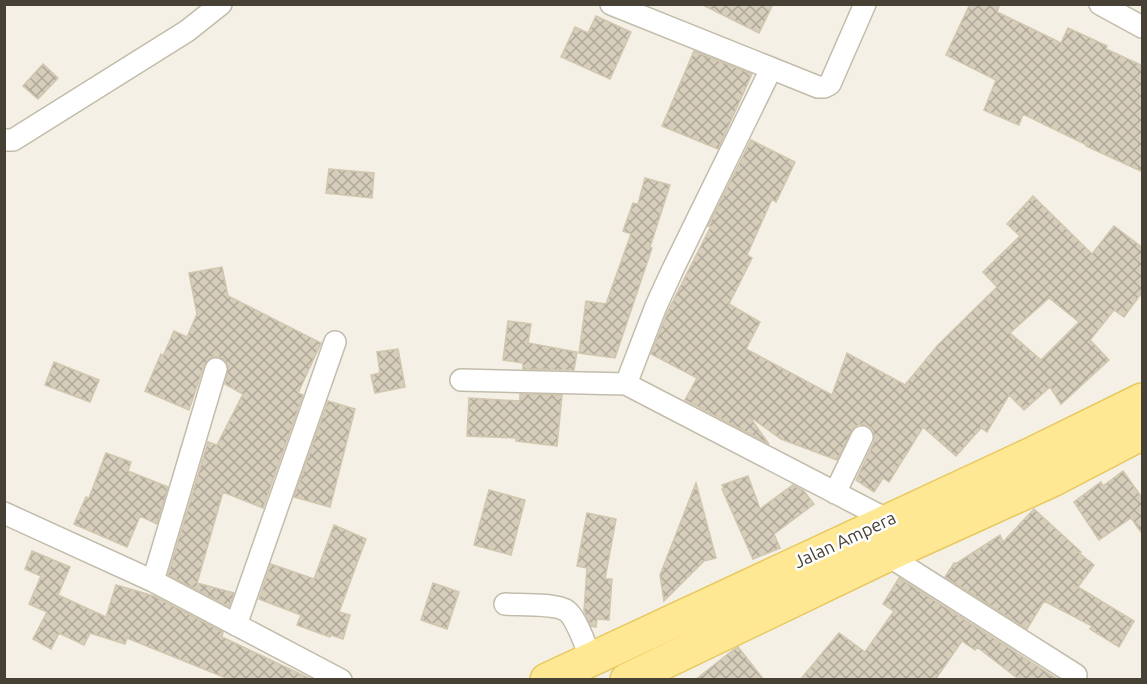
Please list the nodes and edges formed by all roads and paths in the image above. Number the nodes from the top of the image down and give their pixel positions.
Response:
1 (221, 4) edge
2 (611, 4) edge
3 (865, 4) edge
4 (1100, 4) edge
5 (1143, 27) edge
6 (771, 69) junction
7 (4, 140) edge
8 (335, 342) dead end
9 (216, 369) dead end
10 (460, 380) dead end
11 (626, 384) junction
12 (1143, 400) edge
13 (1143, 433) edge
14 (862, 437) dead end
15 (835, 493) junction
16 (4, 513) edge
17 (888, 520) junction
18 (887, 555) junction
19 (153, 581) junction
20 (505, 604) dead end
21 (236, 625) junction
22 (636, 638) junction
23 (591, 658) junction
24 (638, 674) edge
25 (1076, 675) dead end
26 (341, 680) edge
27 (547, 680) edge

1 - 7 street
2 - 6 street
3 - 6 street
4 - 5 street
6 - 11 street
8 - 21 street
9 - 19 street
10 - 11 street
11 - 15 street
12 - 17 main road, Jalan Ampera
13 - 18 main road, Jalan Ampera
14 - 15 street
15 - 17 street
16 - 19 street
17 - 22 main road, Jalan Ampera
18 - 24 main road, Jalan Ampera
18 - 25 street
19 - 21 street
20 - 23 street
21 - 26 street
22 - 23 main road, Jalan Ampera
22 - 24 main road
23 - 27 main road, Jalan Ampera

